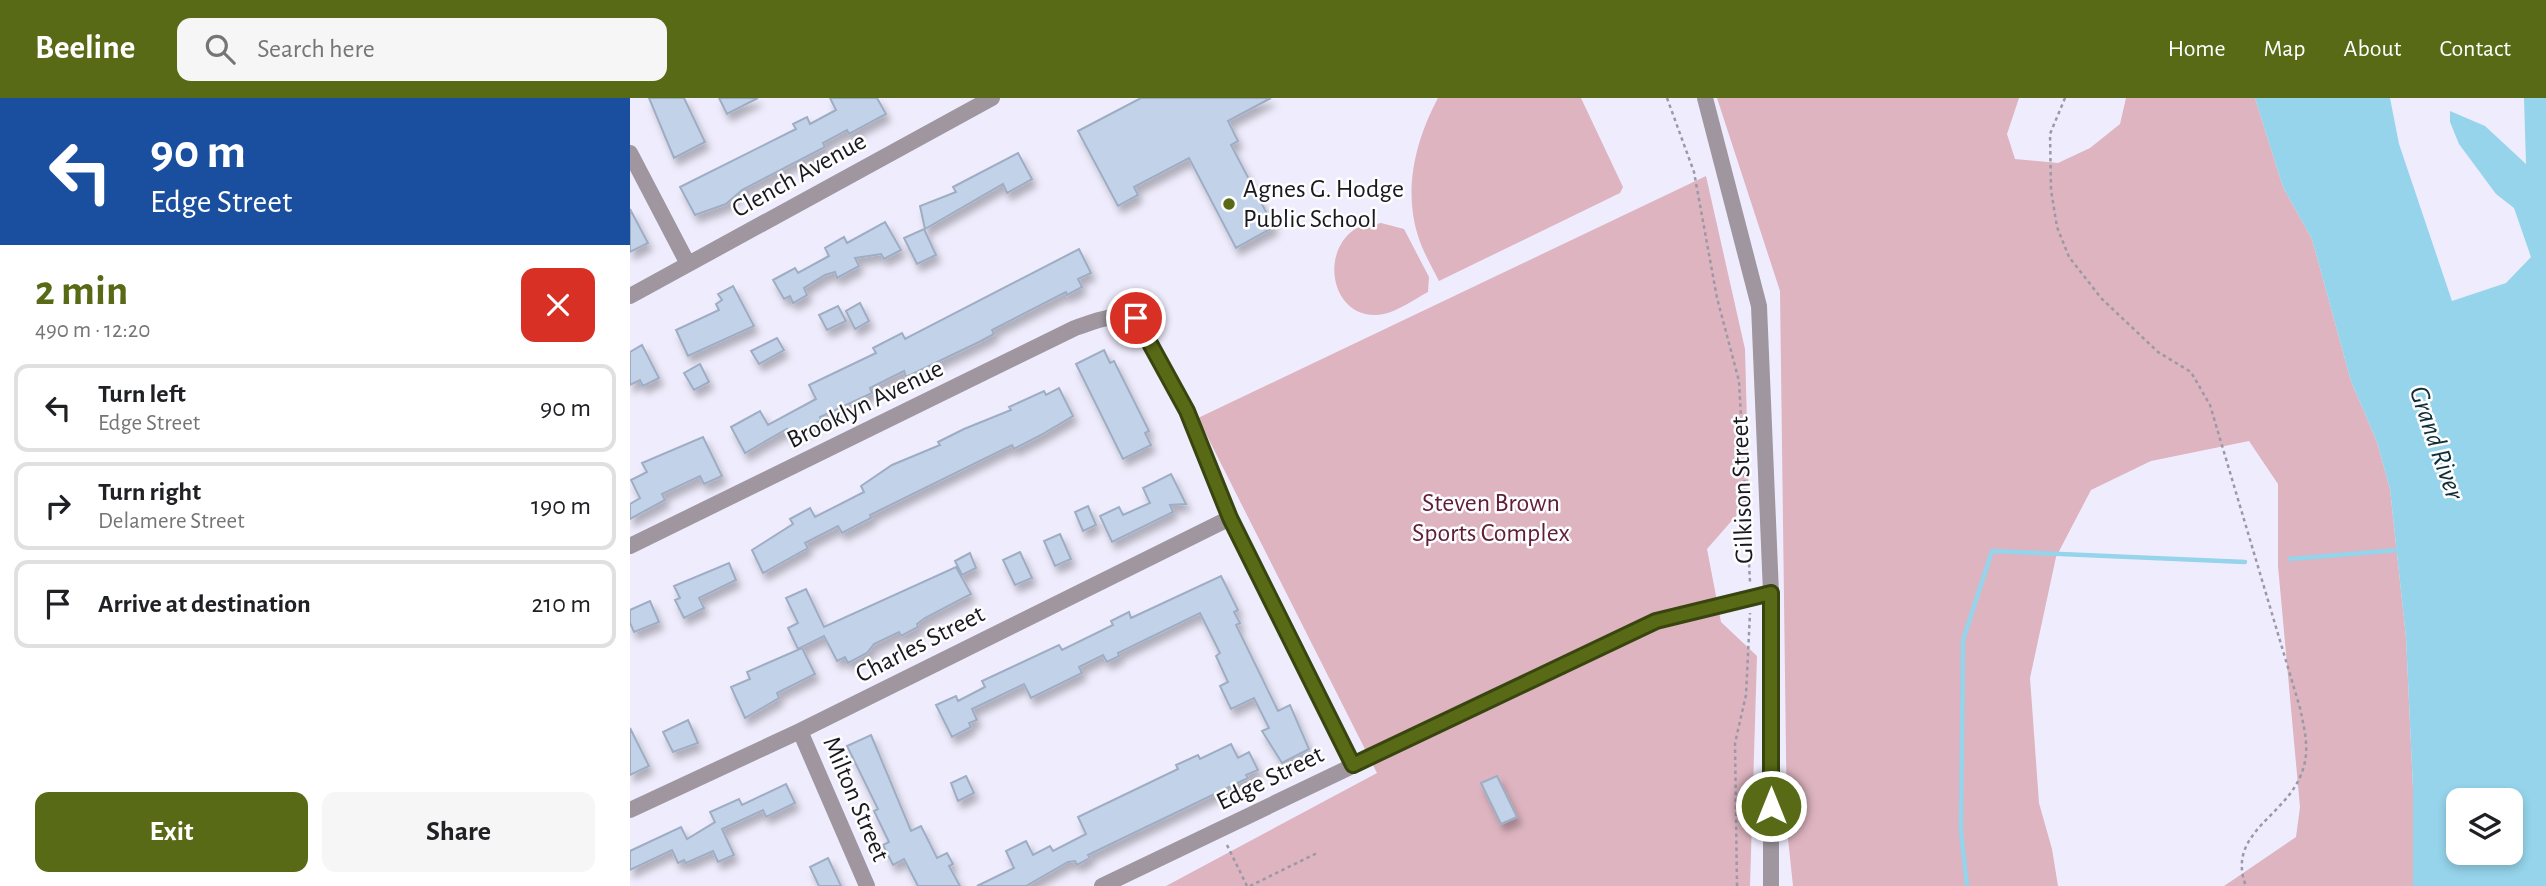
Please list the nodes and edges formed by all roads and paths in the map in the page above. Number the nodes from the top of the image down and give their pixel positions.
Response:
1 (1667, 98) edge
2 (1705, 98) edge
3 (2065, 98) edge
4 (985, 100) edge
5 (630, 153) edge
6 (688, 264) junction
7 (630, 296) edge
8 (1230, 518) junction
9 (630, 546) edge
10 (1771, 593) junction
11 (1751, 597) junction
12 (800, 731) junction
13 (1353, 765) junction
14 (630, 810) edge
15 (1219, 829) junction
16 (1317, 853) dead end
17 (867, 886) edge
18 (1102, 886) edge
19 (1248, 886) edge
20 (1737, 886) edge
21 (1771, 886) edge
22 (2246, 886) edge

1 - 11 path
2 - 10 street, Gilkison Street
3 - 22 path
4 - 6 street, Clench Avenue
5 - 6 street
6 - 7 street, Clench Avenue
8 - 9 street, Brooklyn Avenue
8 - 12 street, Charles Street
8 - 13 street
10 - 11 street, Edge Street
10 - 21 street, Gilkison Street
11 - 13 street, Edge Street
11 - 20 path
12 - 14 street, Charles Street
12 - 17 street, Milton Street
13 - 15 street, Edge Street
15 - 18 street, Edge Street
15 - 19 path
16 - 19 path

